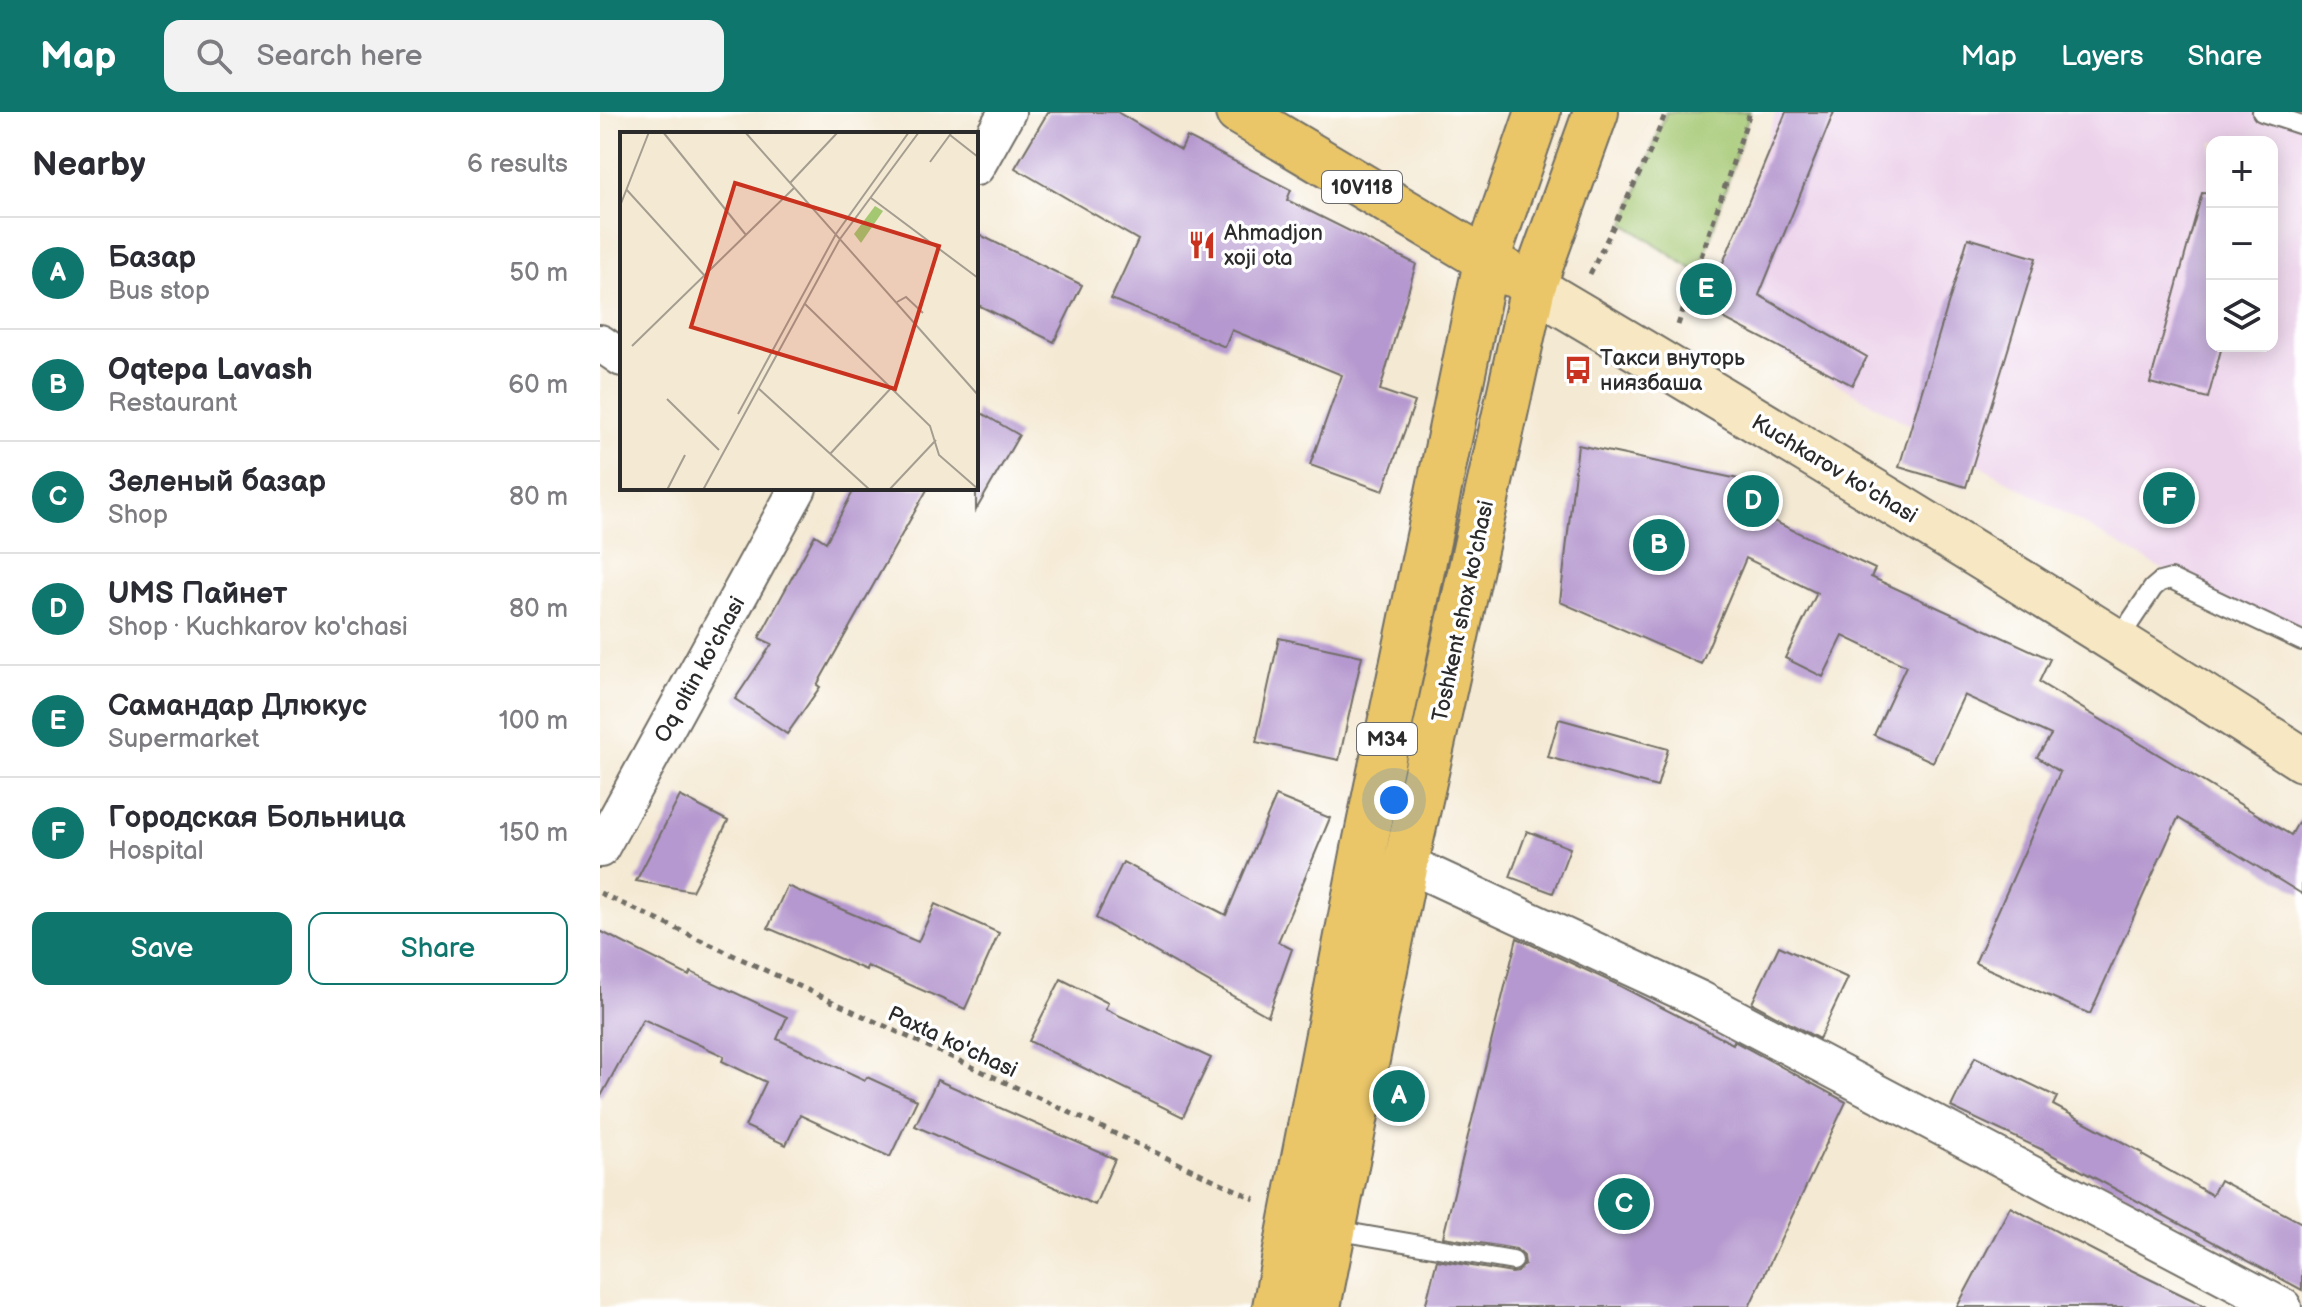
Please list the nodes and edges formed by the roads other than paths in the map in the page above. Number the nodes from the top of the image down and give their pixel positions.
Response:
1 (1007, 112) edge
2 (1238, 112) edge
3 (1538, 112) edge
4 (1596, 112) edge
5 (2262, 112) edge
6 (2302, 125) edge
7 (978, 163) edge
8 (1486, 262) junction
9 (1533, 287) junction
10 (600, 343) edge
11 (620, 357) edge
12 (797, 490) edge
13 (2118, 640) junction
14 (2302, 641) edge
15 (2302, 759) edge
16 (600, 849) edge
17 (1406, 863) junction
18 (1334, 1230) junction
19 (1513, 1261) dead end
20 (2278, 1306) edge
21 (1275, 1307) edge
22 (1318, 1307) edge

1 - 7 street
2 - 8 main road, Kuchkarov ko'chasi / 10V118
3 - 8 main road, M34
4 - 9 main road, Toshkent shox ko'chasi / M34
5 - 6 lane
8 - 9 main road, Kuchkarov ko'chasi
8 - 21 main road, M34
9 - 13 main road, Kuchkarov ko'chasi
9 - 17 main road, Toshkent shox ko'chasi / M34
10 - 11 street
12 - 16 street, Oq oltin ko'chasi
13 - 14 lane
13 - 15 main road, Kuchkarov ko'chasi
17 - 18 main road, Toshkent shox ko'chasi / M34
17 - 20 street
18 - 19 lane
18 - 22 main road, Toshkent shox ko'chasi / M34

